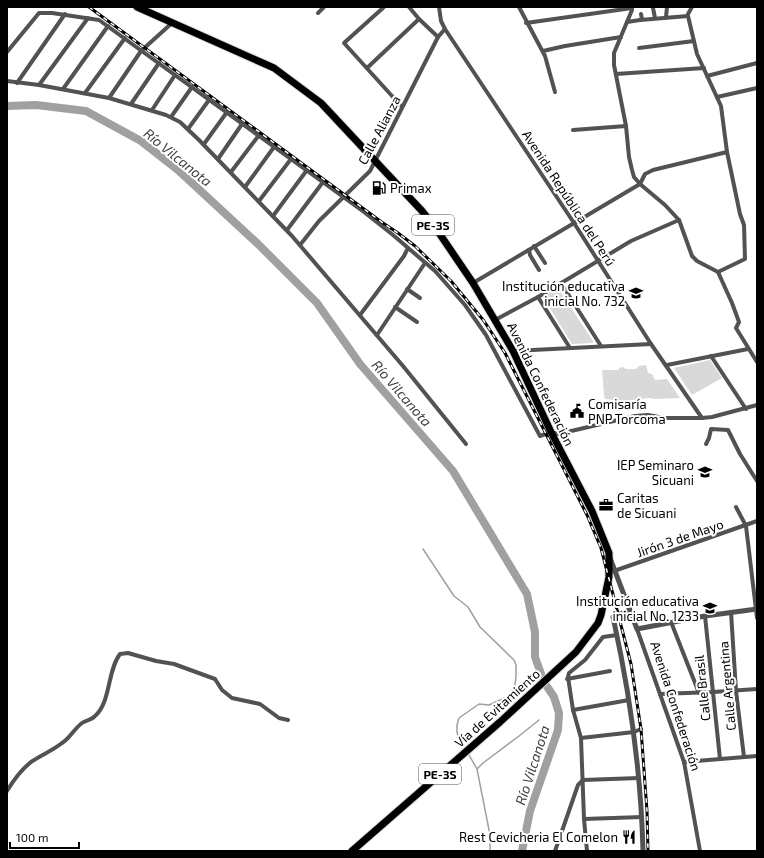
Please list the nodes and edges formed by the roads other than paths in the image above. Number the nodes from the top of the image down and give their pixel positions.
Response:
1 (137, 7) edge
2 (324, 7) edge
3 (384, 7) edge
4 (409, 7) edge
5 (439, 7) edge
6 (519, 7) edge
7 (667, 7) edge
8 (692, 7) edge
9 (633, 8) edge
10 (653, 8) dead end
11 (318, 13) dead end
12 (65, 14) junction
13 (641, 14) dead end
14 (688, 16) junction
15 (666, 17) junction
16 (88, 18) junction
17 (655, 18) junction
18 (419, 19) junction
19 (642, 19) junction
20 (526, 22) junction
21 (627, 22) junction
22 (172, 23) junction
23 (108, 26) junction
24 (445, 29) junction
25 (438, 36) junction
26 (621, 37) junction
27 (124, 38) junction
28 (694, 41) junction
29 (639, 48) dead end
30 (141, 51) junction
31 (543, 51) junction
32 (7, 52) edge
33 (159, 63) junction
34 (757, 63) edge
35 (367, 68) junction
36 (704, 68) junction
37 (616, 74) junction
38 (175, 75) junction
39 (707, 76) junction
40 (7, 81) edge
41 (17, 83) junction
42 (39, 85) junction
43 (192, 87) junction
44 (757, 88) edge
45 (63, 89) junction
46 (555, 92) dead end
47 (85, 93) junction
48 (717, 97) junction
49 (109, 98) junction
50 (209, 100) junction
51 (131, 104) junction
52 (402, 107) junction
53 (152, 110) junction
54 (227, 112) junction
55 (171, 117) junction
56 (242, 124) junction
57 (626, 126) junction
58 (188, 129) junction
59 (573, 130) dead end
60 (259, 136) junction
61 (204, 144) junction
62 (274, 147) junction
63 (727, 152) junction
64 (218, 159) junction
65 (291, 159) junction
66 (375, 161) junction
67 (307, 170) junction
68 (231, 172) junction
69 (323, 182) junction
70 (640, 184) junction
71 (245, 187) junction
72 (343, 197) junction
73 (259, 201) junction
74 (273, 216) junction
75 (678, 220) junction
76 (574, 222) junction
77 (287, 230) junction
78 (300, 245) junction
79 (534, 246) junction
80 (408, 248) junction
81 (529, 250) junction
82 (597, 261) junction
83 (425, 263) junction
84 (545, 264) dead end
85 (539, 270) dead end
86 (718, 272) junction
87 (473, 283) junction
88 (561, 283) junction
89 (407, 289) junction
90 (538, 297) junction
91 (420, 298) dead end
92 (395, 307) junction
93 (360, 315) junction
94 (495, 320) junction
95 (416, 322) dead end
96 (377, 335) junction
97 (651, 344) junction
98 (601, 346) junction
99 (570, 348) junction
100 (748, 349) junction
101 (513, 351) junction
102 (712, 356) junction
103 (757, 362) edge
104 (667, 365) junction
105 (757, 405) edge
106 (746, 408) junction
107 (702, 418) junction
108 (551, 432) junction
109 (466, 444) dead end
110 (706, 444) dead end
111 (757, 481) edge
112 (736, 507) dead end
113 (757, 521) edge
114 (746, 526) junction
115 (609, 553) joint
116 (612, 572) junction
117 (757, 609) edge
118 (630, 610) junction
119 (731, 612) junction
120 (601, 615) junction
121 (705, 616) junction
122 (612, 617) junction
123 (757, 618) edge
124 (671, 622) junction
125 (637, 629) junction
126 (617, 635) junction
127 (610, 671) dead end
128 (567, 679) junction
129 (757, 689) edge
130 (736, 691) junction
131 (699, 692) junction
132 (713, 692) junction
133 (660, 694) junction
134 (629, 700) junction
135 (573, 710) junction
136 (288, 720) dead end
137 (641, 729) dead end
138 (634, 732) junction
139 (582, 738) junction
140 (757, 756) edge
141 (744, 757) junction
142 (720, 759) junction
143 (684, 762) junction
144 (639, 778) junction
145 (583, 780) junction
146 (7, 791) edge
147 (642, 817) junction
148 (584, 819) junction
149 (354, 850) edge
150 (555, 851) edge
151 (587, 851) edge
152 (643, 851) edge
153 (700, 851) edge

1 - 22 highway, Avenida Confederación / PE-3S
2 - 11 street
3 - 35 street
4 - 18 street
5 - 24 street
6 - 20 street
7 - 15 street
8 - 14 street
9 - 20 street
9 - 21 street
10 - 17 street
12 - 16 street
12 - 32 street
12 - 41 street
13 - 19 street
14 - 15 street
14 - 28 street
15 - 17 street
16 - 23 street
16 - 42 street
17 - 19 street
18 - 25 street
18 - 35 street
19 - 21 street
20 - 31 street
21 - 26 street
22 - 30 street
22 - 66 highway, Avenida Confederación / PE-3S
23 - 27 street
23 - 45 street
24 - 25 street, Calle Alianza
24 - 76 street, Avenida República del Perú
25 - 52 street, Calle Alianza
26 - 31 street
26 - 37 street
27 - 30 street
27 - 47 street
28 - 29 street
28 - 36 street
30 - 33 street
30 - 49 street
31 - 46 street
33 - 38 street
33 - 51 street
34 - 39 street
35 - 52 street
36 - 37 street
36 - 39 street
37 - 57 street
38 - 43 street
38 - 53 street
39 - 48 street
40 - 41 street
41 - 42 street
42 - 45 street
43 - 50 street
43 - 55 street
44 - 48 street
45 - 47 street
47 - 49 street
48 - 63 street
49 - 51 street
50 - 54 street
50 - 58 street
51 - 53 street
52 - 66 street, Calle Alianza
53 - 55 street
54 - 56 street
54 - 61 street
55 - 58 street
56 - 60 street
56 - 64 street
57 - 59 street
57 - 70 street
58 - 61 street
60 - 62 street
60 - 68 street
61 - 64 street
62 - 65 street
62 - 71 street
63 - 70 street
63 - 86 street
64 - 68 street
65 - 67 street
65 - 73 street
66 - 72 street, Calle Alianza
66 - 87 highway, Avenida Confederación / PE-3S
67 - 69 street
67 - 74 street
68 - 71 street
69 - 72 street
69 - 77 street
70 - 75 street
70 - 76 street
71 - 73 street
72 - 78 street, Calle Alianza
72 - 80 street
73 - 74 street
74 - 77 street
75 - 82 street
75 - 86 street
76 - 79 street
76 - 82 street, Avenida República del Perú
77 - 78 street
78 - 93 street
79 - 81 street
79 - 84 street
80 - 83 street
80 - 93 street
81 - 85 street
81 - 87 street
82 - 88 street
82 - 97 street, Avenida República del Perú
83 - 89 street
83 - 108 street
86 - 100 street
87 - 94 highway, Avenida Confederación / PE-3S
88 - 90 street
88 - 98 street
89 - 91 street
89 - 92 street
90 - 94 street
90 - 99 street
92 - 95 street
92 - 96 street
93 - 96 street
94 - 101 highway, Avenida Confederación / PE-3S
96 - 109 street
97 - 98 street
97 - 104 street, Avenida República del Perú
98 - 99 street
99 - 101 street
100 - 102 street
100 - 103 street
101 - 108 highway, Avenida Confederación / PE-3S
102 - 104 street
102 - 106 street
104 - 107 street, Avenida República del Perú
105 - 106 street
106 - 107 street
107 - 108 street
108 - 115 highway, Avenida Confederación / PE-3S
110 - 111 street
112 - 114 street
113 - 114 street, Jirón 3 de Mayo
114 - 116 street, Jirón 3 de Mayo
114 - 117 street
115 - 116 highway, Vía de Evitamiento / PE-3S
116 - 118 street, Avenida Confederación
116 - 120 highway, Vía de Evitamiento / PE-3S
117 - 119 street
117 - 123 street
118 - 122 street
118 - 125 street, Avenida Confederación
119 - 121 street
119 - 130 street, Calle Argentina
120 - 122 street
120 - 149 highway, Vía de Evitamiento / PE-3S
121 - 124 street
121 - 132 street, Calle Brasil
122 - 126 street
124 - 125 street
124 - 131 street
125 - 133 street, Avenida Confederación
126 - 128 street
126 - 134 street
127 - 128 street
128 - 135 street
129 - 130 street
130 - 132 street
130 - 141 street, Calle Argentina
131 - 132 street
131 - 133 street
132 - 142 street, Calle Brasil
133 - 143 street, Avenida Confederación
134 - 135 street
134 - 138 street
135 - 139 street
136 - 146 street
137 - 138 street
138 - 139 street
138 - 144 street
139 - 145 street
140 - 141 street
141 - 142 street
142 - 143 street
143 - 153 street, Avenida Confederación
144 - 145 street
144 - 147 street
145 - 148 street
145 - 150 street
147 - 148 street
147 - 152 street
148 - 151 street

